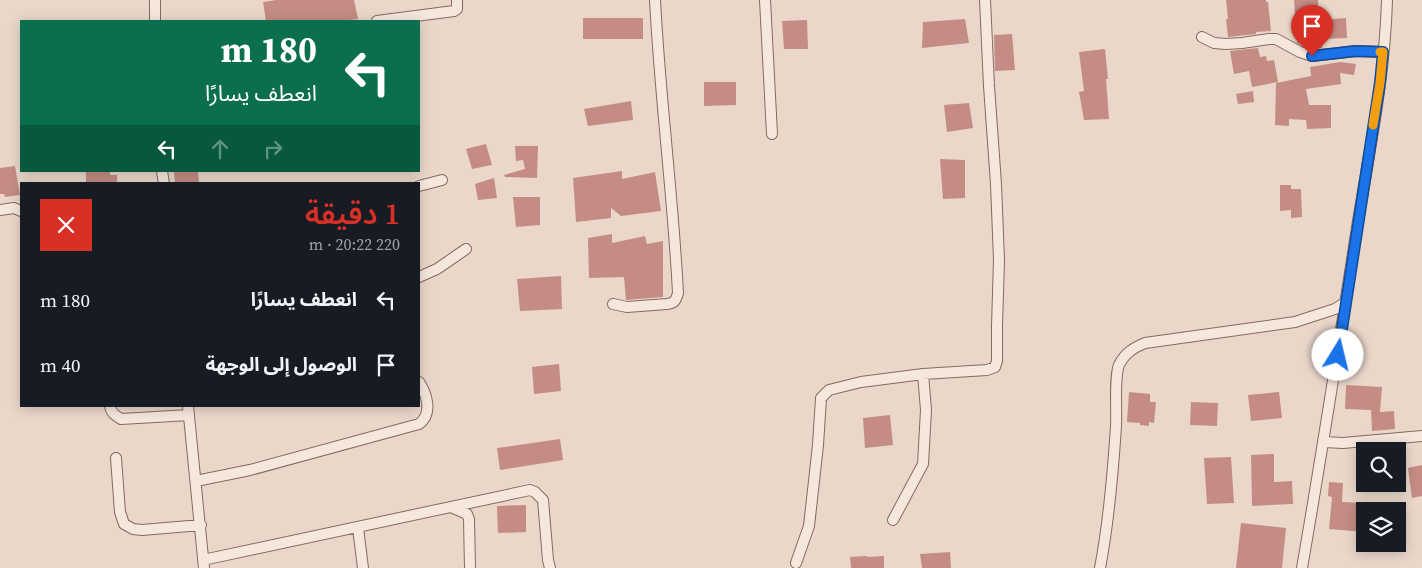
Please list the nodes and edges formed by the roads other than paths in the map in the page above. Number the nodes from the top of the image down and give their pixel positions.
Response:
1 (155, 0) edge
2 (457, 0) edge
3 (655, 0) edge
4 (765, 0) edge
5 (985, 0) edge
6 (1387, 0) edge
7 (155, 20) edge
8 (386, 20) edge
9 (1202, 37) dead end
10 (1383, 52) junction
11 (772, 134) dead end
12 (442, 180) dead end
13 (420, 186) edge
14 (0, 210) edge
15 (20, 211) edge
16 (466, 249) dead end
17 (420, 277) edge
18 (1346, 302) junction
19 (612, 304) dead end
20 (923, 374) junction
21 (420, 384) edge
22 (110, 407) edge
23 (189, 411) edge
24 (1422, 436) edge
25 (1324, 442) junction
26 (116, 458) dead end
27 (196, 481) junction
28 (453, 508) junction
29 (893, 520) dead end
30 (201, 525) junction
31 (358, 528) junction
32 (796, 563) dead end
33 (204, 564) edge
34 (363, 568) edge
35 (470, 568) edge
36 (550, 568) edge
37 (1100, 568) edge
38 (1302, 568) edge

1 - 7 street
2 - 8 street
3 - 19 street
4 - 11 street
5 - 20 street
6 - 10 street
9 - 10 street
10 - 18 street
12 - 13 street
14 - 15 street
16 - 17 street
18 - 25 street
18 - 37 street
20 - 29 street
20 - 32 street
21 - 27 street
22 - 23 street
23 - 27 street
24 - 25 street
25 - 38 street
26 - 30 street
27 - 30 street
28 - 31 street
28 - 35 street
28 - 36 street
30 - 33 street
31 - 33 street
31 - 34 street

